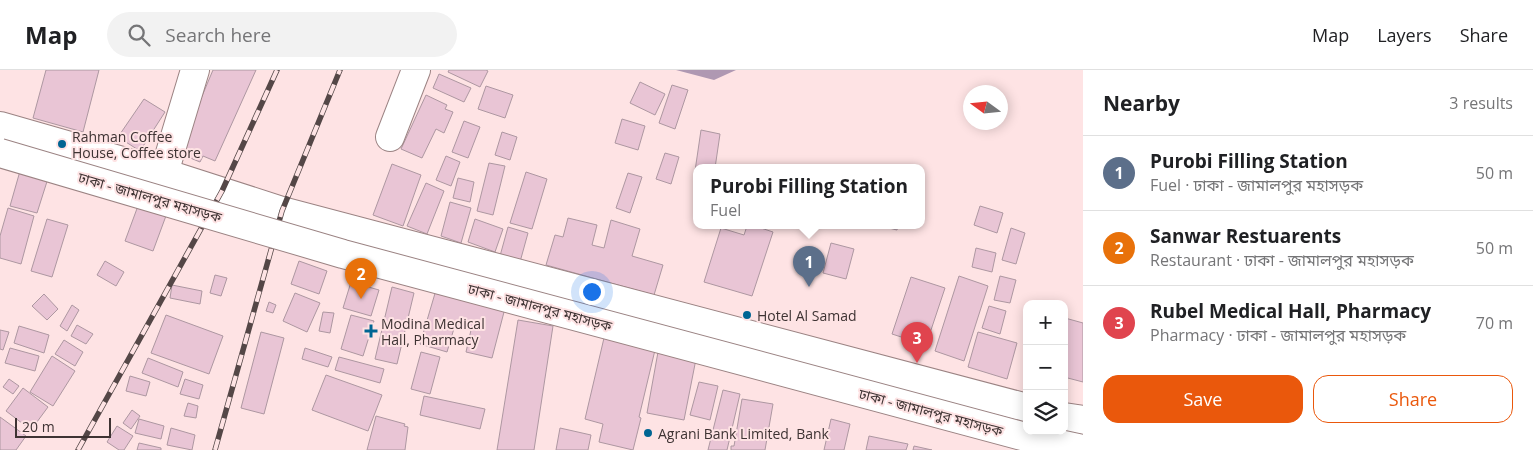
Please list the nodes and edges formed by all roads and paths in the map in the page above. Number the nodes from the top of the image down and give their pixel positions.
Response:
1 (195, 70) edge
2 (416, 70) edge
3 (0, 126) edge
4 (390, 137) dead end
5 (0, 153) edge
6 (164, 173) junction
7 (1023, 407) edge
8 (1068, 417) edge
9 (1083, 420) edge
10 (1040, 435) edge
11 (1083, 449) edge
12 (1037, 450) edge

1 - 6 main road
2 - 4 main road
3 - 6 main road
5 - 11 main road, ঢাকা - জামালপুর মহাসড়ক, bridge
6 - 7 main road
8 - 9 main road
10 - 12 main road

